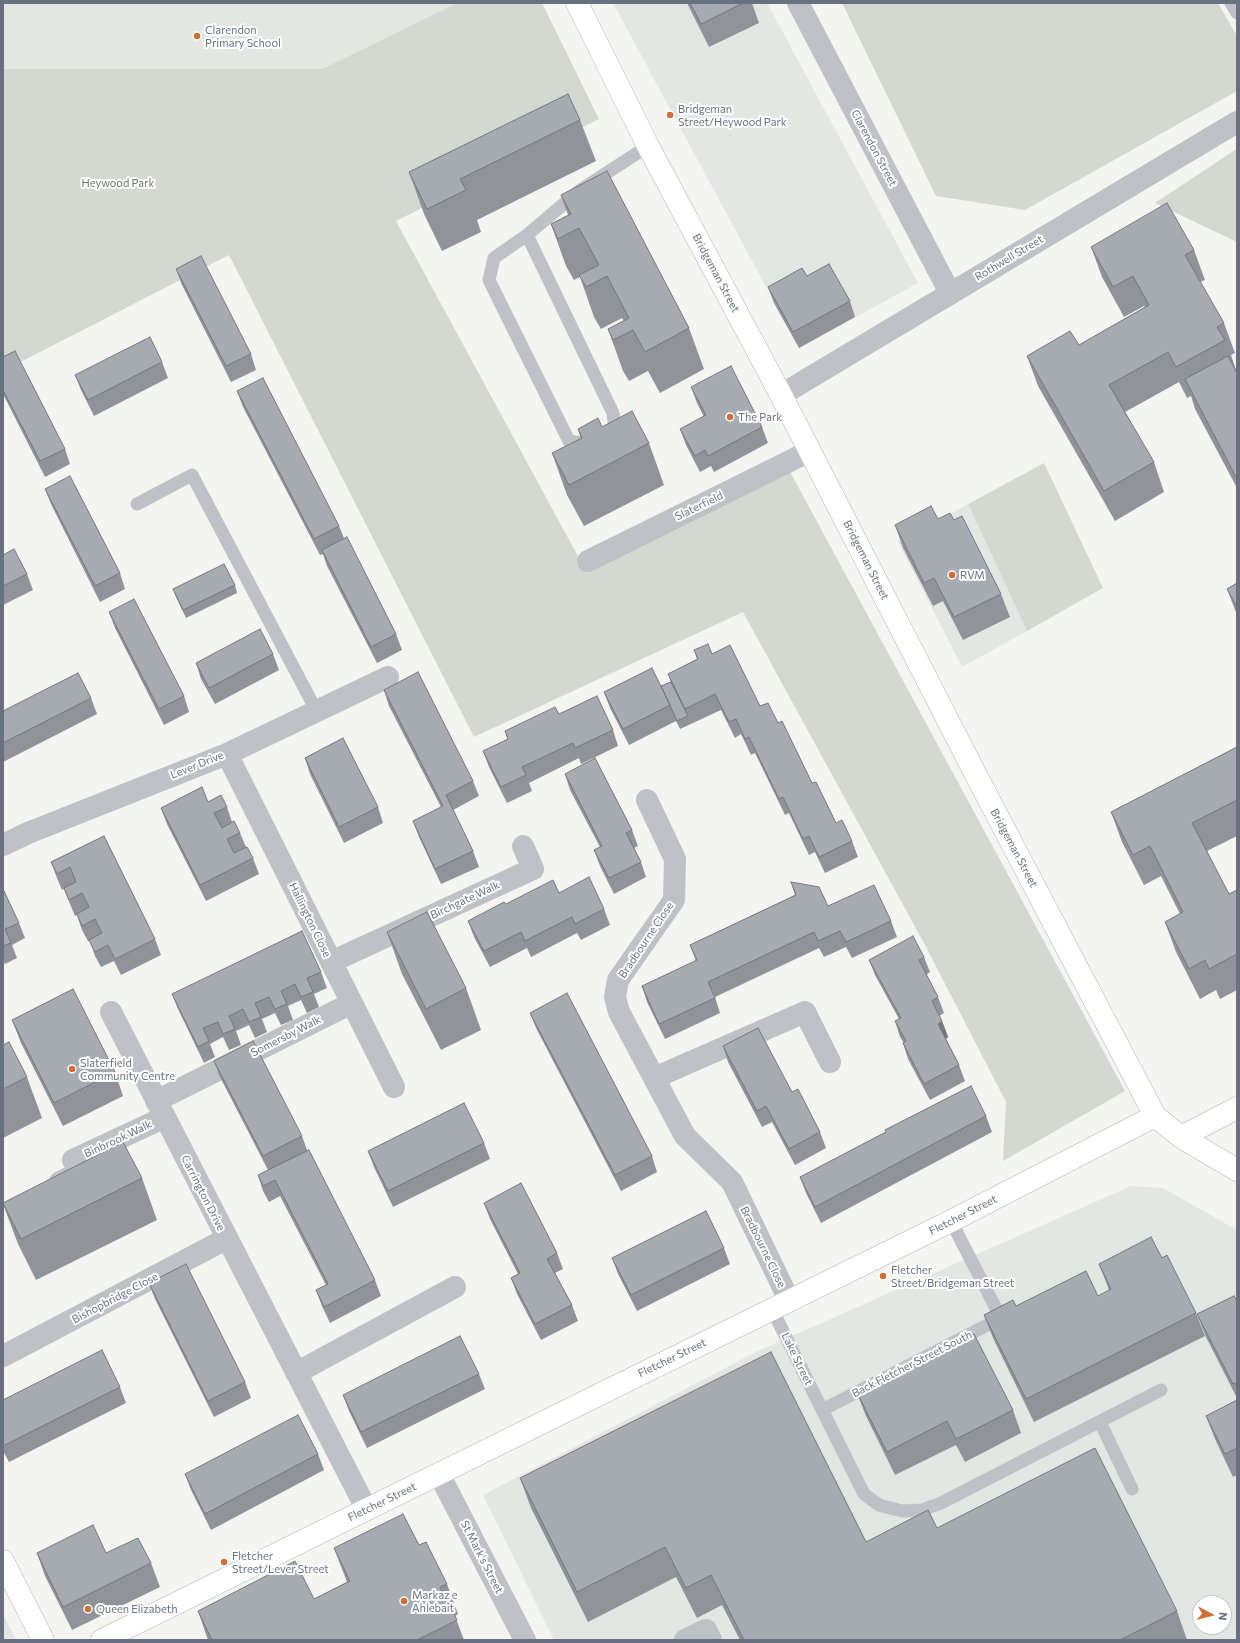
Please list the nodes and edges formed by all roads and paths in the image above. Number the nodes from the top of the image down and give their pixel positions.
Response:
1 (577, 3) edge
2 (798, 3) edge
3 (1231, 3) edge
4 (1237, 13) edge
5 (1235, 126) edge
6 (648, 146) junction
7 (528, 235) junction
8 (950, 293) junction
9 (782, 396) junction
10 (810, 450) junction
11 (137, 504) dead end
12 (588, 561) dead end
13 (388, 677) dead end
14 (316, 710) junction
15 (227, 754) junction
16 (647, 800) dead end
17 (3, 845) edge
18 (523, 846) dead end
19 (331, 962) junction
20 (352, 1003) junction
21 (110, 1012) dead end
22 (830, 1062) dead end
23 (654, 1078) junction
24 (394, 1087) dead end
25 (1237, 1108) edge
26 (160, 1109) junction
27 (1155, 1116) junction
28 (1181, 1137) junction
29 (1237, 1170) edge
30 (45, 1189) edge
31 (951, 1221) junction
32 (226, 1239) junction
33 (455, 1287) dead end
34 (781, 1304) junction
35 (3, 1356) edge
36 (296, 1373) junction
37 (1161, 1390) dead end
38 (822, 1410) junction
39 (1100, 1422) junction
40 (439, 1474) junction
41 (1132, 1489) dead end
42 (367, 1510) junction
43 (3, 1562) edge
44 (708, 1635) edge
45 (43, 1640) edge
46 (102, 1640) edge
47 (525, 1640) edge
48 (685, 1640) edge

1 - 6 street, Bridgeman Street
2 - 8 street, Clarendon Street
3 - 4 lane
5 - 8 street, Rothwell Street
6 - 7 lane
6 - 9 street, Bridgeman Street
7 - 7 lane
8 - 9 street, Rothwell Street
9 - 10 street, Bridgeman Street
10 - 12 street, Slaterfield
10 - 27 street, Bridgeman Street
11 - 14 lane
13 - 14 street, Lever Drive
14 - 15 street, Lever Drive
15 - 17 street, Lever Drive
15 - 19 street, Hallington Close
16 - 23 street, Bradbourne Close
18 - 19 street, Birchgate Walk
19 - 20 street, Hallington Close
20 - 24 street, Hallington Close
20 - 26 street, Somersby Walk
21 - 26 street, Carrington Drive
22 - 23 street
23 - 34 street, Bradbourne Close
25 - 28 street
26 - 30 street, Binbrook Walk
26 - 32 street, Carrington Drive
27 - 28 street
27 - 31 street, Fletcher Street
28 - 29 street
31 - 34 street, Fletcher Street
31 - 38 lane, Back Fletcher Street South
32 - 35 street, Bishopbridge Close
32 - 36 street, Carrington Drive
33 - 36 street
34 - 38 lane, Lake Street
34 - 40 street, Fletcher Street
36 - 42 street, Carrington Drive
37 - 39 lane, Lake Street
38 - 39 lane, Lake Street
39 - 41 lane
40 - 42 street, Fletcher Street
40 - 47 street, St Mark's Street
42 - 46 street, Fletcher Street
43 - 45 street
44 - 48 street

